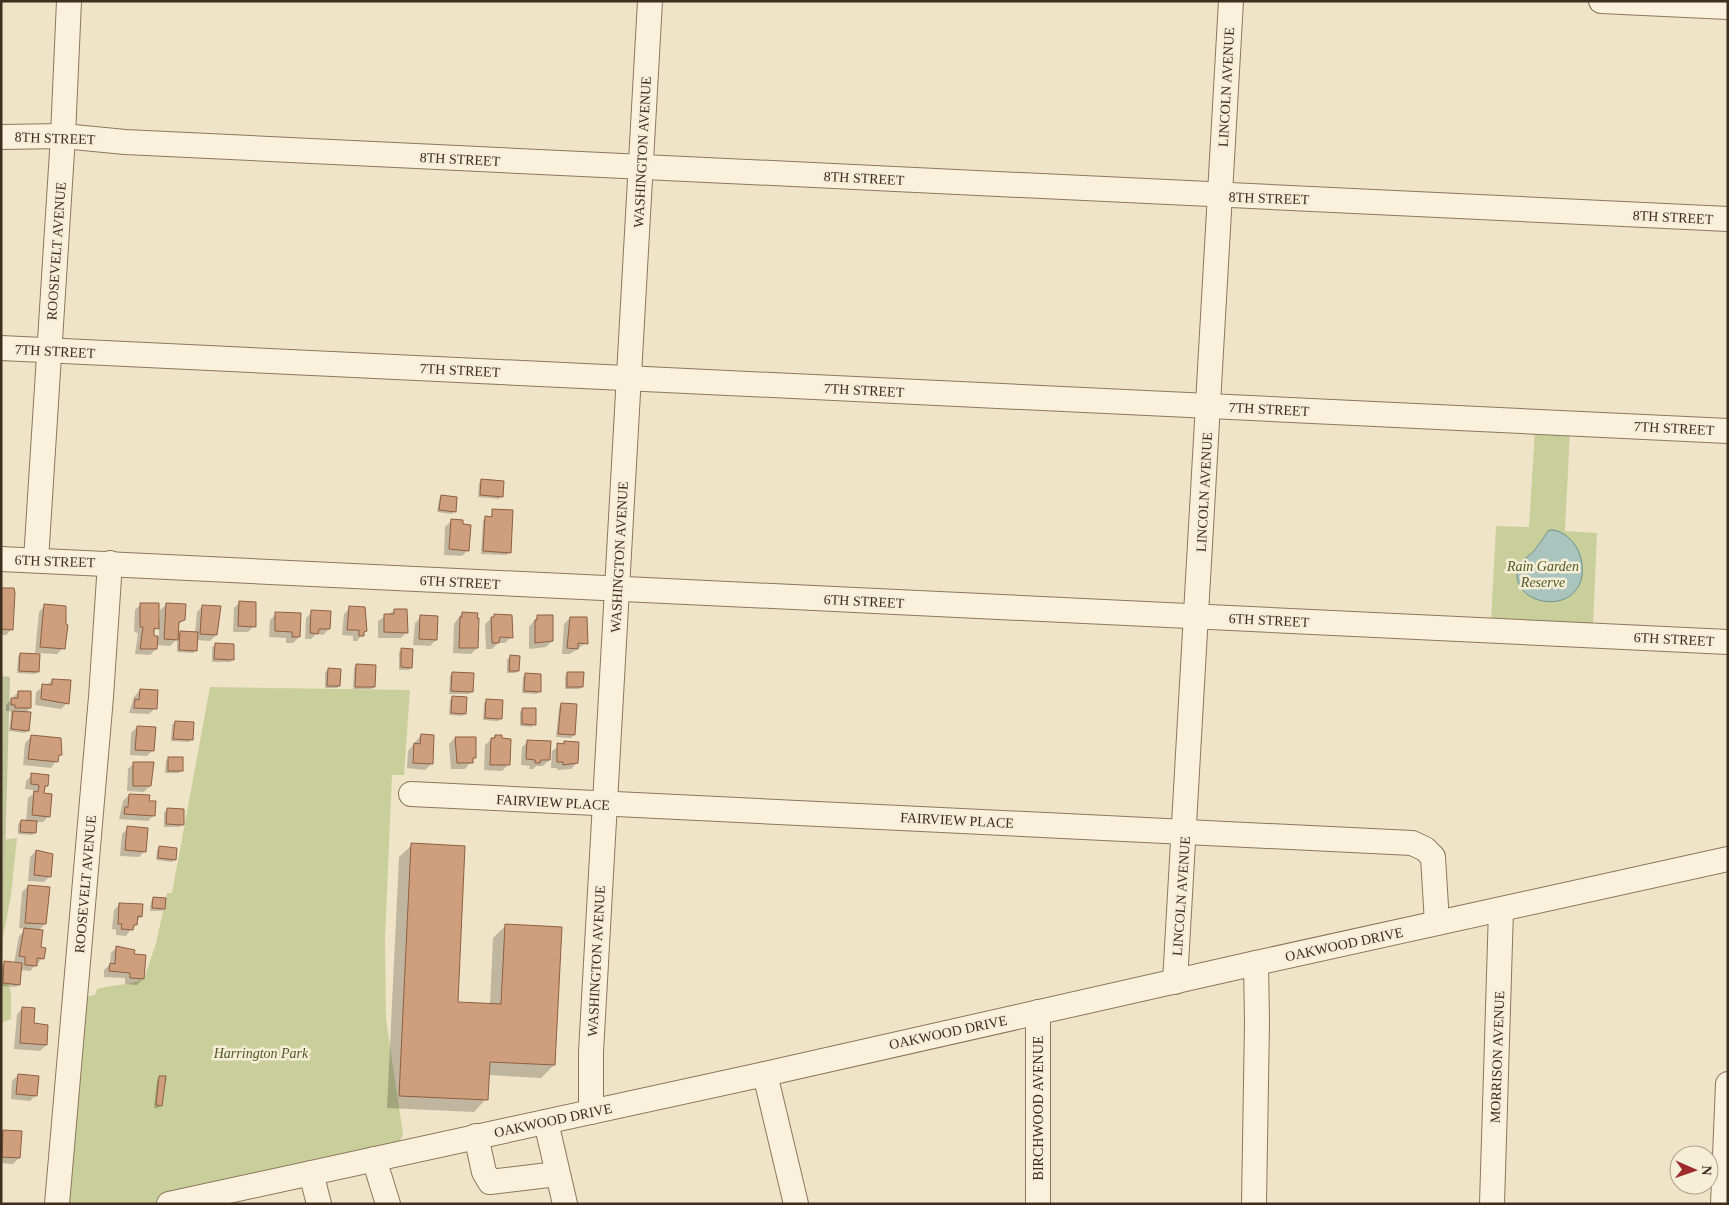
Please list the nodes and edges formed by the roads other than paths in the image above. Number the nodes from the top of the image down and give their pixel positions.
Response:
1 (70, 1) edge
2 (650, 1) edge
3 (1232, 1) edge
4 (1601, 1) edge
5 (1728, 7) edge
6 (1, 136) edge
7 (63, 136) junction
8 (641, 167) junction
9 (1221, 196) junction
10 (1728, 219) edge
11 (1, 348) edge
12 (50, 350) junction
13 (630, 379) junction
14 (1210, 406) junction
15 (1728, 431) edge
16 (1, 559) edge
17 (36, 560) junction
18 (110, 563) junction
19 (617, 588) junction
20 (1196, 616) junction
21 (1728, 642) edge
22 (411, 794) dead end
23 (605, 804) junction
24 (1185, 832) junction
25 (1728, 859) edge
26 (1501, 910) junction
27 (1437, 924) junction
28 (1256, 963) junction
29 (1176, 982) junction
30 (1038, 1012) junction
31 (764, 1074) junction
32 (1728, 1084) edge
33 (591, 1112) junction
34 (546, 1122) junction
35 (476, 1136) junction
36 (374, 1159) junction
37 (311, 1173) junction
38 (557, 1174) junction
39 (56, 1204) edge
40 (169, 1204) edge
41 (319, 1204) edge
42 (388, 1204) edge
43 (565, 1204) edge
44 (796, 1204) edge
45 (1038, 1204) edge
46 (1254, 1204) edge
47 (1492, 1204) edge
48 (1724, 1204) edge

1 - 7 street, ROOSEVELT AVENUE
2 - 8 street, WASHINGTON AVENUE
3 - 9 street, LINCOLN AVENUE
4 - 5 street
6 - 7 street, 8TH STREET
7 - 8 street, 8TH STREET
7 - 12 street, ROOSEVELT AVENUE
8 - 9 street, 8TH STREET
8 - 13 street, WASHINGTON AVENUE
9 - 10 street, 8TH STREET
9 - 14 street, LINCOLN AVENUE
11 - 12 street, 7TH STREET
12 - 13 street, 7TH STREET
12 - 17 street, ROOSEVELT AVENUE
13 - 14 street, 7TH STREET
13 - 19 street, WASHINGTON AVENUE
14 - 15 street, 7TH STREET
14 - 20 street, LINCOLN AVENUE
16 - 17 street, 6TH STREET
17 - 18 street, 6TH STREET
18 - 19 street, 6TH STREET
18 - 39 street, ROOSEVELT AVENUE
19 - 20 street, 6TH STREET
19 - 23 street, WASHINGTON AVENUE
20 - 21 street, 6TH STREET
20 - 24 street, LINCOLN AVENUE
22 - 23 street, FAIRVIEW PLACE
23 - 24 street, FAIRVIEW PLACE
23 - 33 street, WASHINGTON AVENUE
24 - 27 street, FAIRVIEW PLACE
24 - 29 street, LINCOLN AVENUE
25 - 26 street, OAKWOOD DRIVE
26 - 27 street, OAKWOOD DRIVE
26 - 47 street, MORRISON AVENUE
27 - 28 street, OAKWOOD DRIVE
28 - 29 street, OAKWOOD DRIVE
28 - 46 street
29 - 30 street, OAKWOOD DRIVE
30 - 31 street, OAKWOOD DRIVE
30 - 45 street, BIRCHWOOD AVENUE
31 - 33 street, OAKWOOD DRIVE
31 - 44 street
32 - 48 street
33 - 34 street, OAKWOOD DRIVE
34 - 35 street, OAKWOOD DRIVE
34 - 38 street
35 - 36 street, OAKWOOD DRIVE
35 - 38 street
36 - 37 street, OAKWOOD DRIVE
36 - 42 street
37 - 40 street, OAKWOOD DRIVE
37 - 41 street
38 - 43 street

